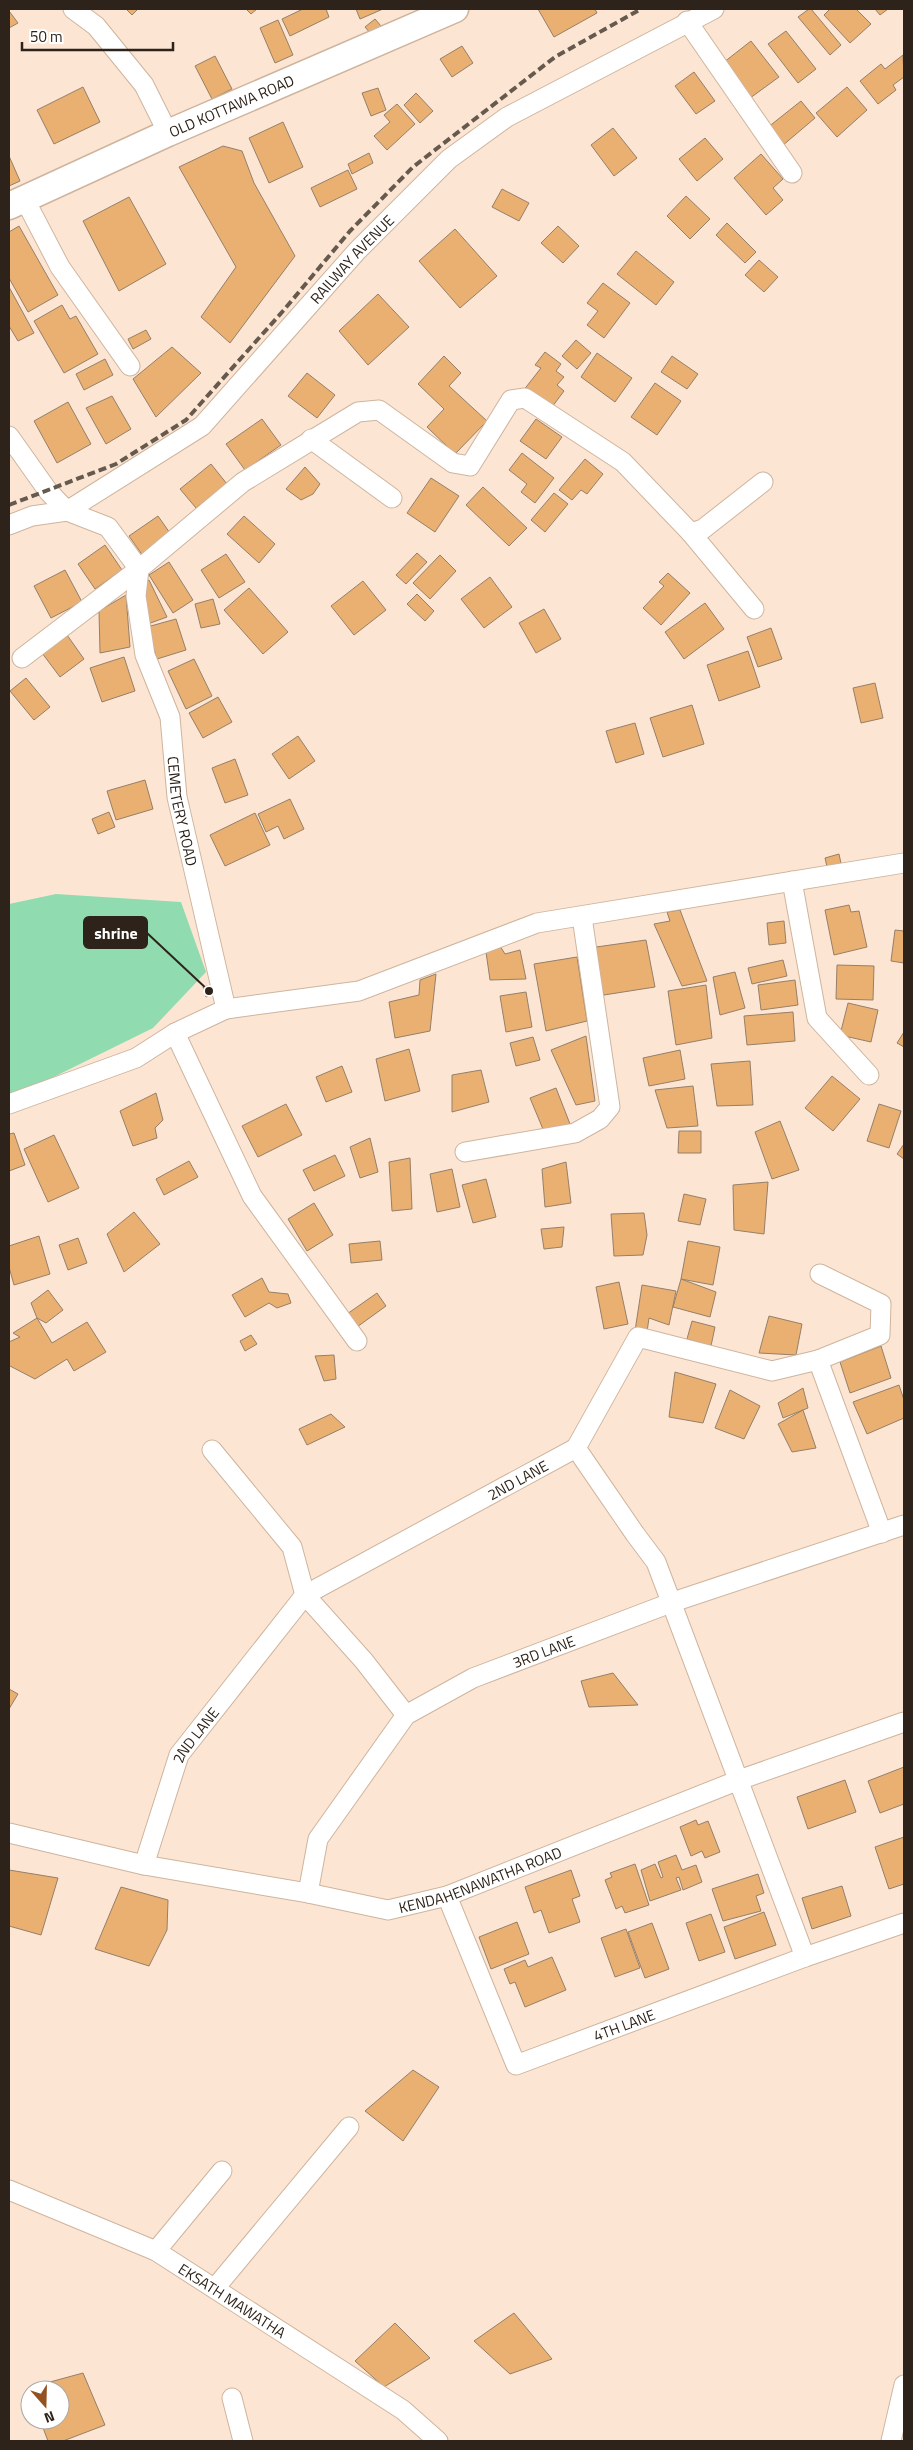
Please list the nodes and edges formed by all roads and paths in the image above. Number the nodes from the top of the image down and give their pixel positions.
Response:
1 (73, 9) edge
2 (454, 9) edge
3 (714, 9) edge
4 (688, 21) junction
5 (168, 133) junction
6 (792, 173) dead end
7 (17, 202) edge
8 (130, 366) dead end
9 (9, 436) edge
10 (310, 439) junction
11 (763, 482) dead end
12 (392, 498) dead end
13 (67, 511) junction
14 (9, 525) edge
15 (691, 533) junction
16 (139, 569) junction
17 (754, 610) dead end
18 (22, 658) dead end
19 (904, 863) edge
20 (792, 881) junction
21 (582, 917) junction
22 (226, 1009) junction
23 (174, 1033) junction
24 (869, 1075) dead end
25 (9, 1104) edge
26 (465, 1152) dead end
27 (820, 1274) dead end
28 (357, 1341) dead end
29 (818, 1360) junction
30 (576, 1448) junction
31 (212, 1450) dead end
32 (904, 1525) edge
33 (882, 1533) junction
34 (305, 1595) junction
35 (673, 1602) junction
36 (406, 1715) junction
37 (904, 1722) edge
38 (739, 1780) junction
39 (9, 1833) edge
40 (144, 1865) junction
41 (308, 1894) junction
42 (447, 1896) junction
43 (904, 1923) edge
44 (806, 1957) junction
45 (349, 2128) dead end
46 (222, 2171) dead end
47 (9, 2190) edge
48 (156, 2251) junction
49 (215, 2288) junction
50 (904, 2385) edge
51 (232, 2398) dead end
52 (243, 2441) edge
53 (438, 2441) edge
54 (891, 2441) edge

1 - 5 street
2 - 5 street, OLD KOTTAWA ROAD
3 - 4 street, RAILWAY AVENUE
4 - 6 street
4 - 13 street, RAILWAY AVENUE
5 - 7 street, OLD KOTTAWA ROAD
7 - 8 street
9 - 13 street
10 - 12 street
10 - 15 street
10 - 16 street
11 - 15 street
13 - 14 street, RAILWAY AVENUE
13 - 16 street
15 - 17 street
16 - 18 street
16 - 22 street, CEMETERY ROAD
19 - 20 street
20 - 21 street
20 - 24 street
21 - 22 street
21 - 26 street
22 - 23 street
23 - 25 street
23 - 28 street
27 - 29 street
29 - 30 street
29 - 33 street
30 - 34 street, 2ND LANE
30 - 35 street
31 - 34 street
32 - 33 street, 3RD LANE
33 - 35 street, 3RD LANE
34 - 36 street
34 - 40 street, 2ND LANE
35 - 36 street, 3RD LANE
35 - 38 street
36 - 41 street, 3RD LANE
37 - 38 street, KENDAHENAWATHA ROAD
38 - 42 street, KENDAHENAWATHA ROAD
38 - 44 street
39 - 40 street, KENDAHENAWATHA ROAD
40 - 41 street, KENDAHENAWATHA ROAD
41 - 42 street, KENDAHENAWATHA ROAD
42 - 44 street, 4TH LANE
43 - 44 street, 4TH LANE
45 - 49 street
46 - 48 street
47 - 48 street, EKSATH MAWATHA
48 - 49 street, EKSATH MAWATHA
49 - 53 street, EKSATH MAWATHA
50 - 54 street
51 - 52 street

